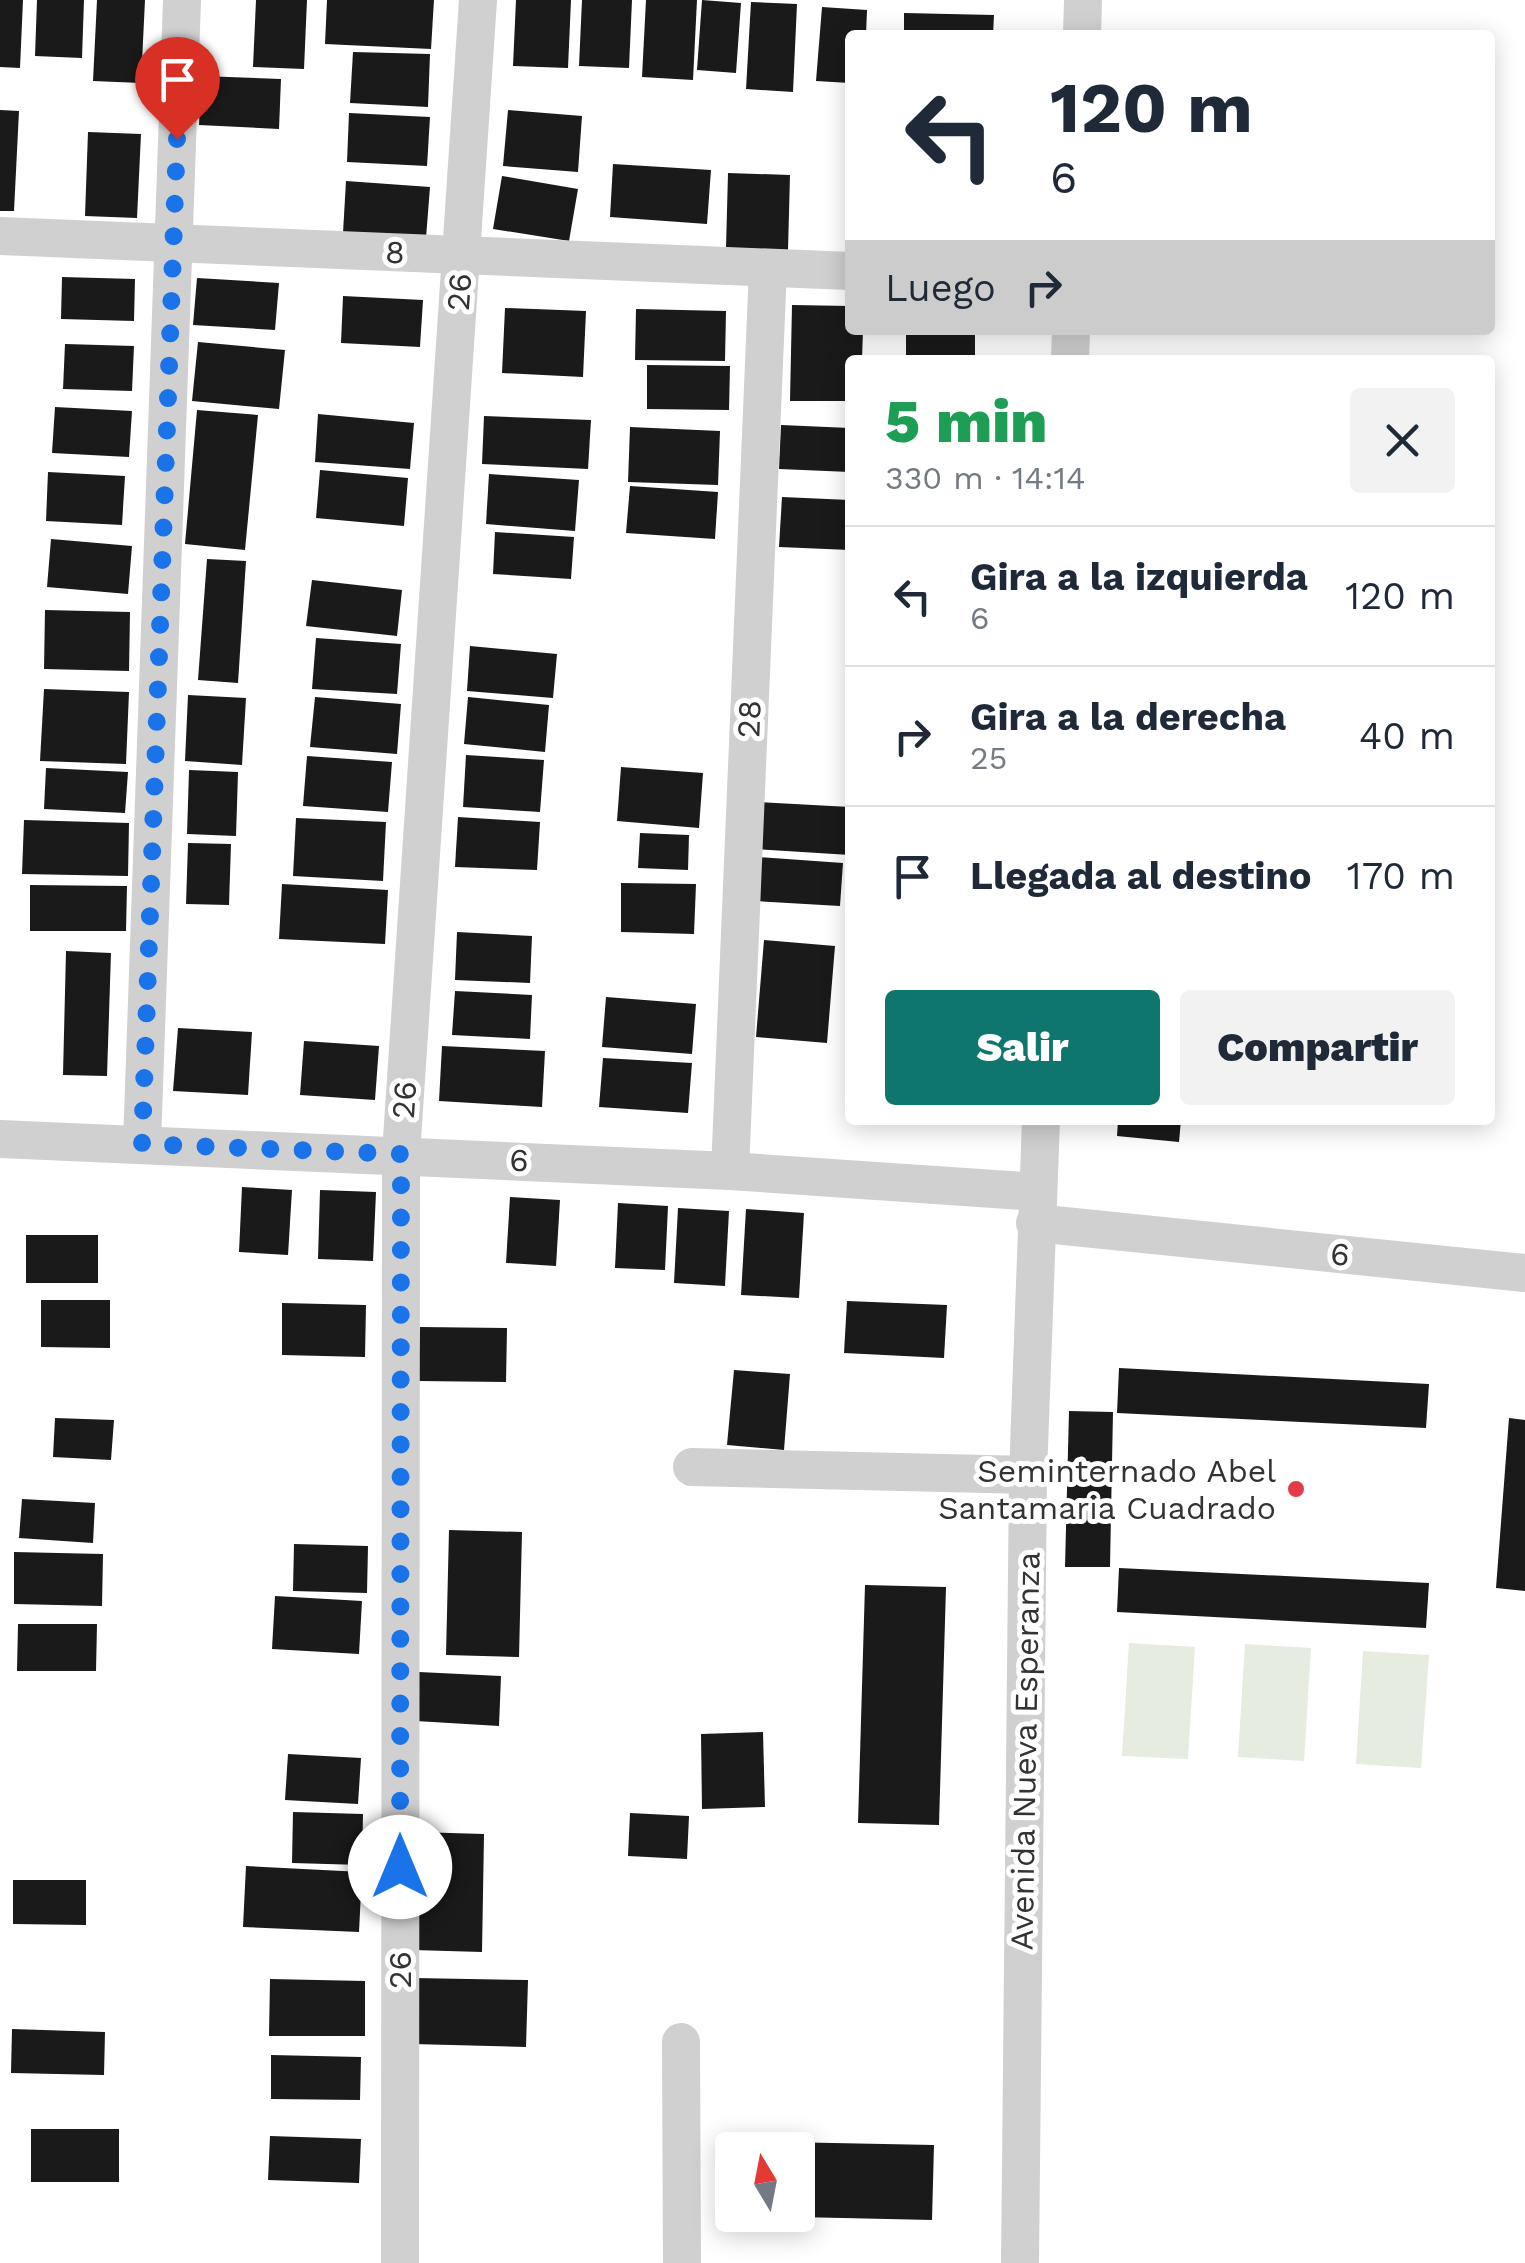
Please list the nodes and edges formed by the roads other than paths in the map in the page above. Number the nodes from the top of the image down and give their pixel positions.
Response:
1 (182, 0) edge
2 (478, 0) edge
3 (1083, 0) edge
4 (1082, 30) edge
5 (0, 236) edge
6 (174, 243) junction
7 (462, 255) junction
8 (768, 268) junction
9 (845, 272) edge
10 (1041, 1125) edge
11 (0, 1139) edge
12 (142, 1144) junction
13 (401, 1154) junction
14 (730, 1171) junction
15 (1036, 1207) junction
16 (1525, 1272) edge
17 (692, 1467) dead end
18 (1028, 1475) junction
19 (681, 2042) dead end
20 (400, 2263) edge
21 (682, 2263) edge
22 (1020, 2263) edge

1 - 6 street
2 - 7 street, 26
3 - 4 street
5 - 6 street, 8
6 - 7 street, 8
6 - 12 street
7 - 8 street, 8
7 - 13 street, 26
8 - 9 street, 8
8 - 14 street, 28
10 - 15 street, Avenida Nueva Esperanza
11 - 12 street, 6
12 - 13 street, 6
13 - 14 street, 6
13 - 20 street, 26
14 - 15 street, 6
15 - 16 street, 6
15 - 18 street, Avenida Nueva Esperanza
17 - 18 street
18 - 22 street, Avenida Nueva Esperanza
19 - 21 street

